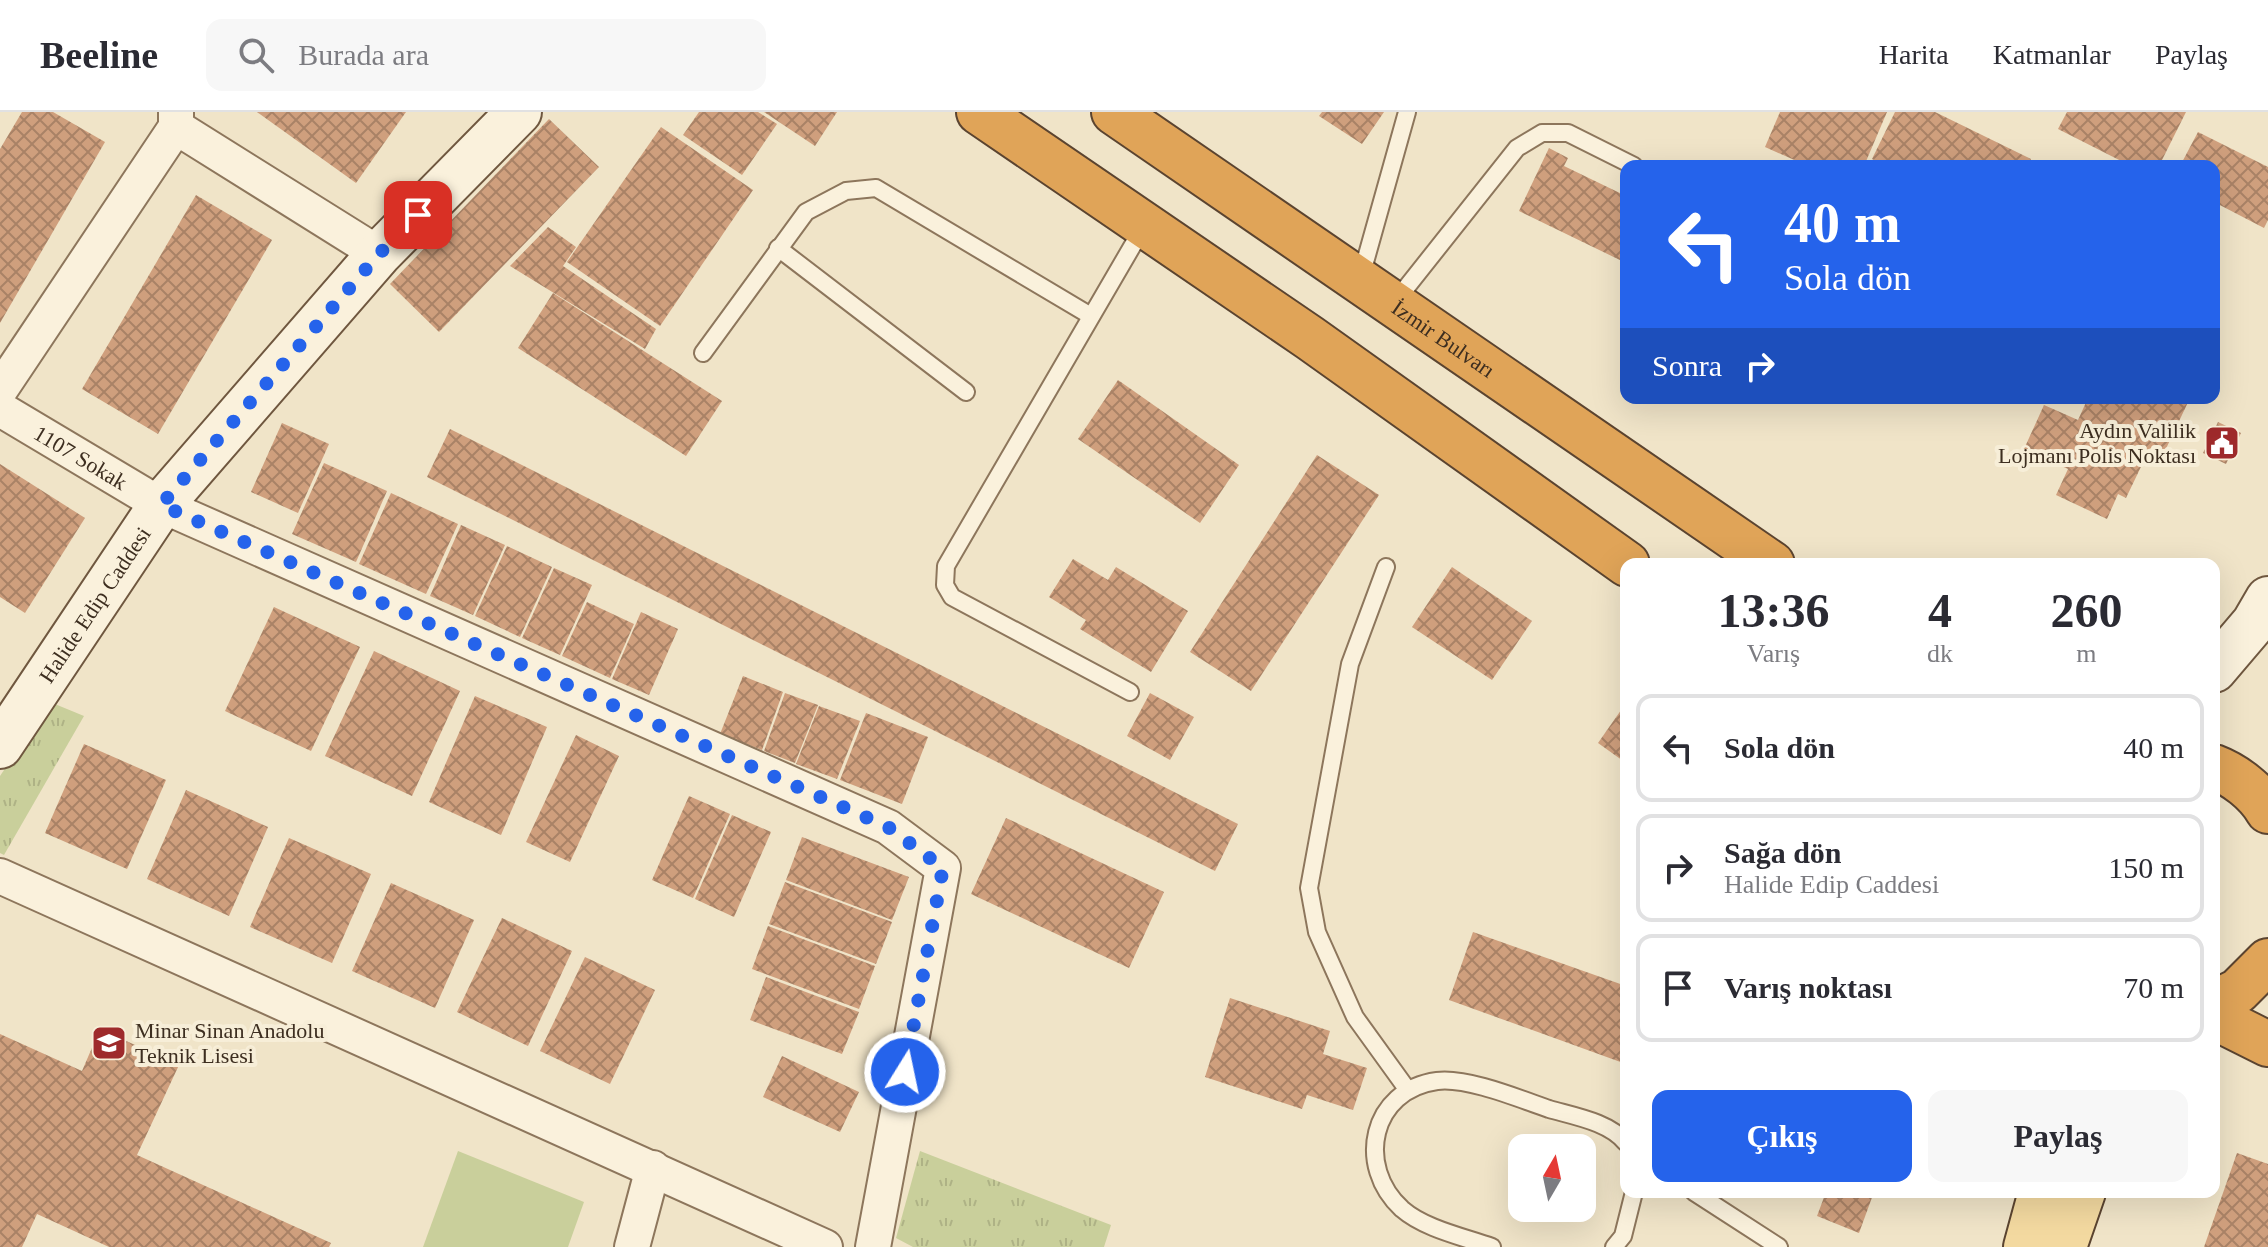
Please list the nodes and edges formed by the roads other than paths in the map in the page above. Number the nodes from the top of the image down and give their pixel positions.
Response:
1 (519, 112) edge
2 (979, 112) edge
3 (1114, 112) edge
4 (1407, 112) edge
5 (176, 119) edge
6 (1622, 160) edge
7 (1145, 225) junction
8 (778, 248) junction
9 (379, 254) junction
10 (1377, 293) junction
11 (1091, 316) junction
12 (703, 353) dead end
13 (0, 390) edge
14 (966, 392) dead end
15 (0, 409) edge
16 (161, 505) junction
17 (1763, 558) edge
18 (1620, 559) edge
19 (1386, 567) dead end
20 (2268, 599) edge
21 (2220, 663) edge
22 (1130, 692) dead end
23 (0, 746) edge
24 (2220, 769) edge
25 (2268, 811) edge
26 (0, 876) edge
27 (2268, 961) edge
28 (2220, 1000) edge
29 (2220, 1020) edge
30 (2268, 1044) edge
31 (1407, 1089) junction
32 (1620, 1135) edge
33 (653, 1168) junction
34 (1632, 1198) edge
35 (1703, 1198) edge
36 (2039, 1198) edge
37 (2081, 1198) edge
38 (632, 1247) edge
39 (825, 1247) edge
40 (873, 1247) edge
41 (1492, 1247) edge
42 (1614, 1247) edge
43 (1779, 1247) edge
44 (2026, 1247) edge
45 (2064, 1247) edge

1 - 9 street, Halide Edip Caddesi
2 - 7 highway
3 - 10 highway, İzmir Bulvarı
4 - 10 lane
5 - 9 street
5 - 13 street
6 - 10 lane
7 - 11 lane
7 - 18 highway
8 - 11 lane
8 - 12 lane
8 - 14 lane
9 - 16 street, Halide Edip Caddesi
10 - 17 highway, İzmir Bulvarı
11 - 22 lane
15 - 16 street, 1107 Sokak
16 - 23 street, Halide Edip Caddesi
16 - 40 street, 1107 Sokak
19 - 31 lane
20 - 21 street
24 - 25 highway
26 - 33 street
27 - 28 highway
29 - 30 highway
31 - 32 lane
31 - 41 lane
33 - 38 street
33 - 39 street
34 - 42 lane
35 - 43 lane
36 - 44 main road
37 - 45 main road

